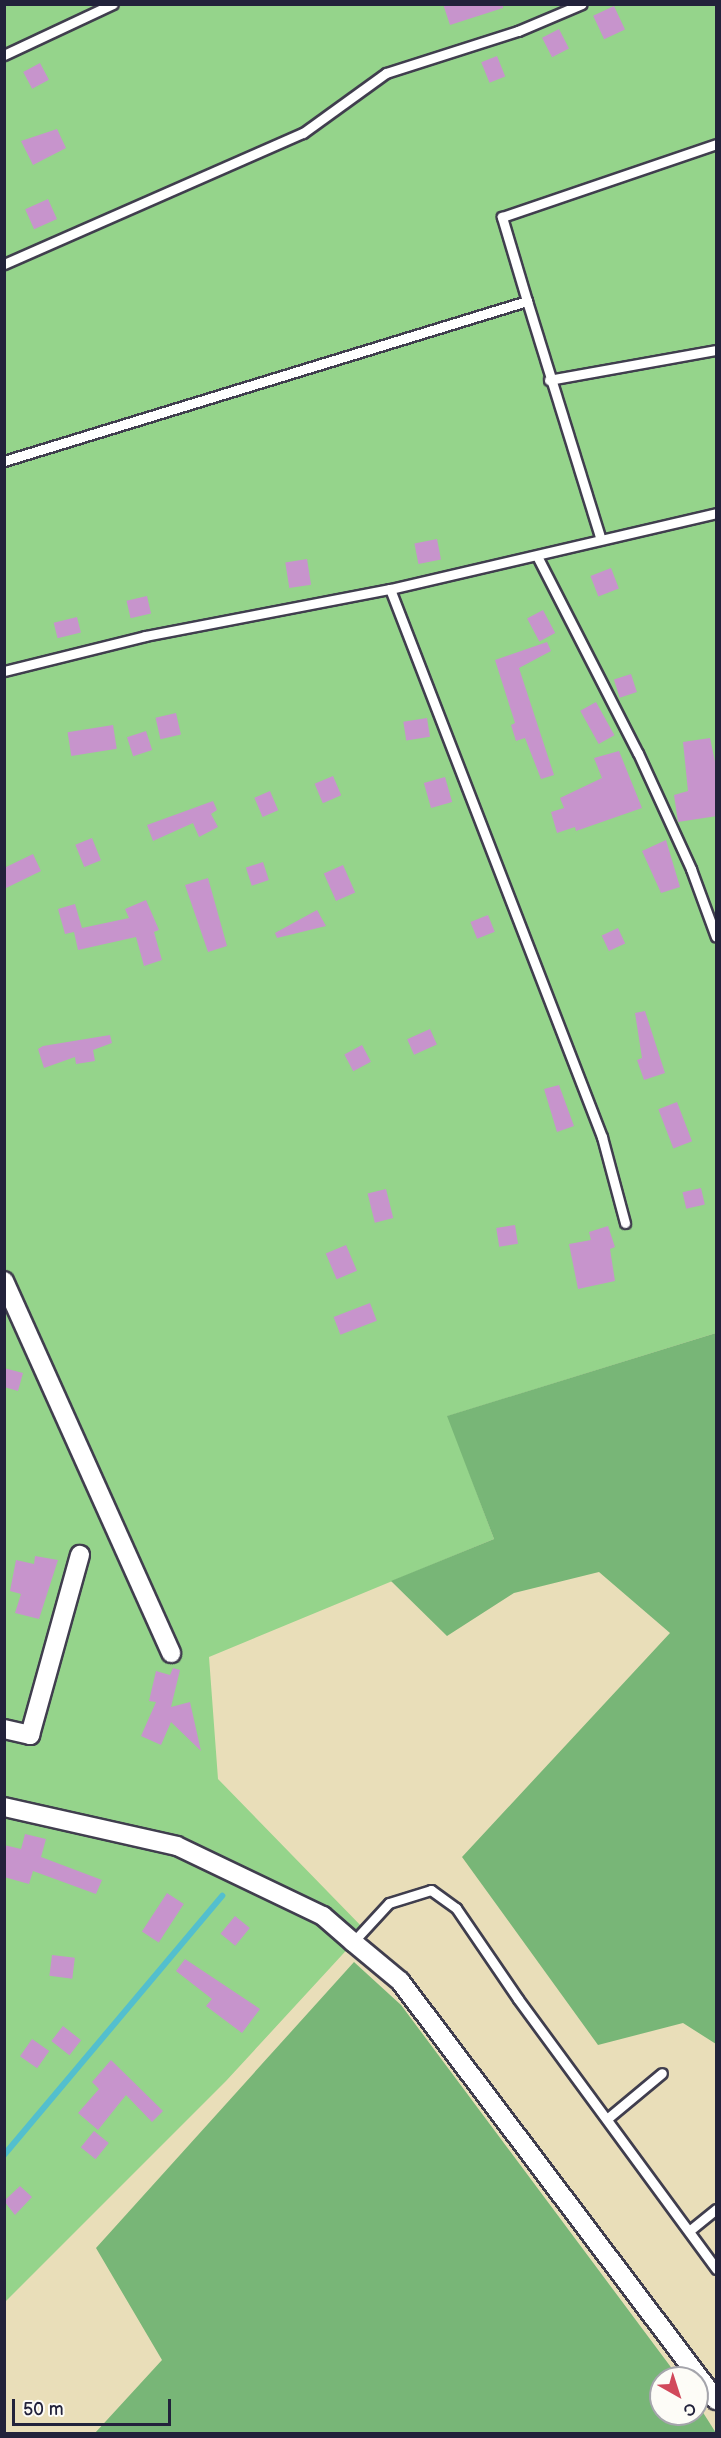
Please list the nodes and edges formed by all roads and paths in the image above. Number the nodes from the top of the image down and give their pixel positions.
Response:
1 (113, 4) edge
2 (582, 4) edge
3 (4, 55) edge
4 (717, 144) edge
5 (4, 264) edge
6 (527, 301) junction
7 (717, 350) edge
8 (549, 380) junction
9 (4, 461) edge
10 (717, 513) edge
11 (600, 537) junction
12 (537, 556) junction
13 (390, 590) junction
14 (4, 671) edge
15 (717, 937) edge
16 (625, 1223) dead end
17 (4, 1281) edge
18 (80, 1555) dead end
19 (171, 1653) dead end
20 (4, 1729) edge
21 (4, 1807) edge
22 (353, 1942) junction
23 (662, 2073) dead end
24 (608, 2118) junction
25 (717, 2209) edge
26 (689, 2231) junction
27 (717, 2269) edge
28 (717, 2400) edge

1 - 3 lane
2 - 5 lane
4 - 6 lane
6 - 8 lane
6 - 9 lane
7 - 8 lane
8 - 11 lane
10 - 11 lane
11 - 12 lane
12 - 13 lane
12 - 15 lane
13 - 14 lane
13 - 16 lane
17 - 19 street
18 - 20 street
21 - 22 street
22 - 24 lane
22 - 28 street
23 - 24 lane
24 - 26 lane
25 - 26 lane
26 - 27 lane

